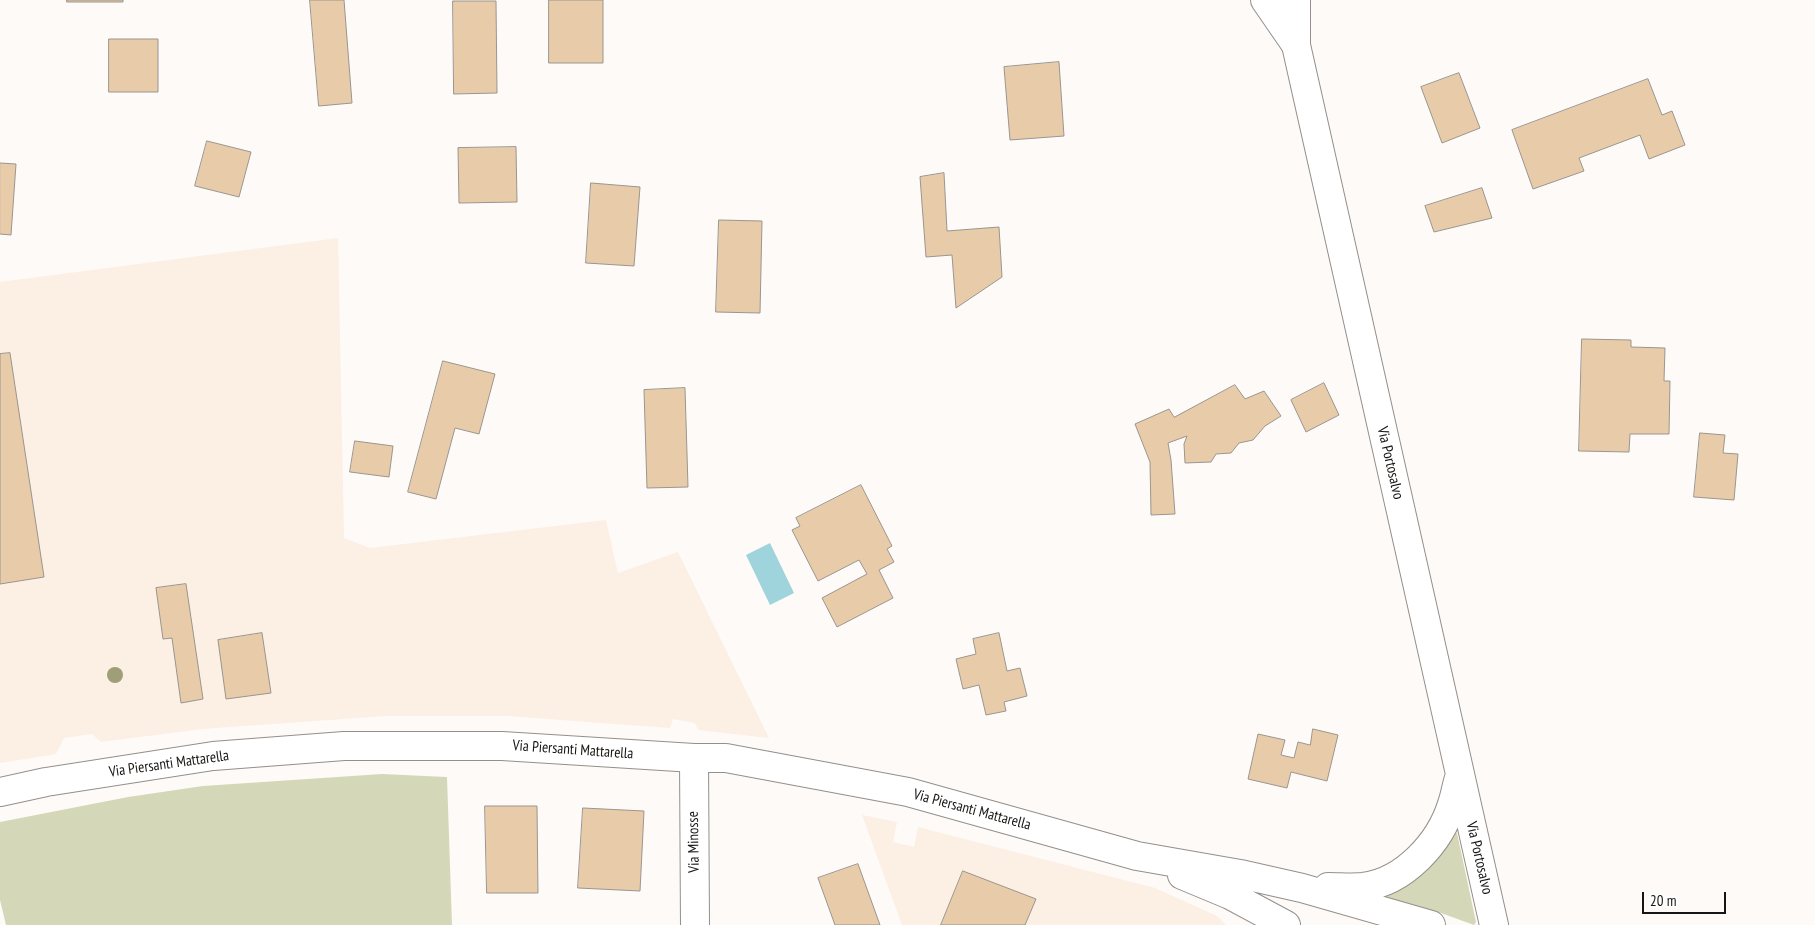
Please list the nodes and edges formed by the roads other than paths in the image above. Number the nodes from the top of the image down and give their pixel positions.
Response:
1 (1265, 0) edge
2 (1296, 0) edge
3 (1296, 45) junction
4 (694, 758) junction
5 (1460, 774) junction
6 (0, 792) edge
7 (1137, 856) junction
8 (1302, 888) junction
9 (695, 925) edge
10 (1286, 925) edge
11 (1431, 925) edge
12 (1494, 925) edge

1 - 3 street
2 - 3 street, Via Portosalvo
3 - 5 street, Via Portosalvo
4 - 6 street, Via Piersanti Mattarella
4 - 7 street, Via Piersanti Mattarella
4 - 9 street, Via Minosse
5 - 8 street
5 - 12 street, Via Portosalvo
7 - 8 street
7 - 10 street
8 - 11 street

